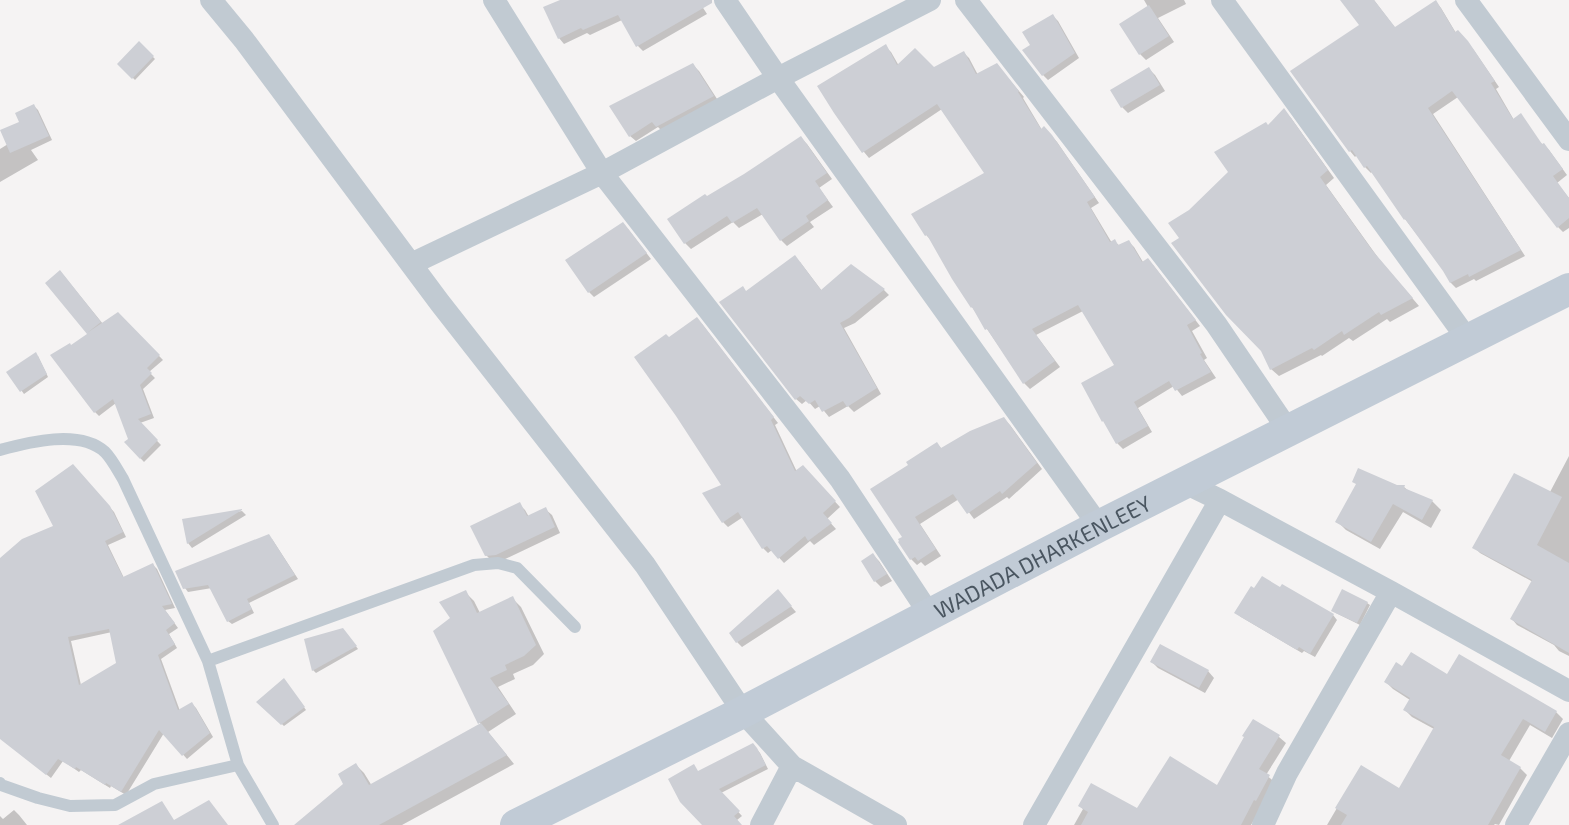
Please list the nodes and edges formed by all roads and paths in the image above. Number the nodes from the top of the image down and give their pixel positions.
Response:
1 (211, 0) edge
2 (494, 0) edge
3 (725, 0) edge
4 (930, 0) edge
5 (966, 0) edge
6 (1222, 0) edge
7 (1466, 0) edge
8 (778, 78) junction
9 (1569, 140) edge
10 (602, 173) junction
11 (411, 264) junction
12 (1569, 289) edge
13 (1468, 340) junction
14 (1288, 430) junction
15 (0, 450) edge
16 (1185, 483) junction
17 (1220, 500) junction
18 (1099, 526) junction
19 (1391, 592) junction
20 (930, 615) junction
21 (575, 627) dead end
22 (208, 661) junction
23 (1569, 691) edge
24 (742, 712) junction
25 (1569, 733) edge
26 (238, 765) junction
27 (792, 766) junction
28 (0, 783) edge
29 (273, 825) edge
30 (516, 825) edge
31 (761, 825) edge
32 (896, 825) edge
33 (1034, 825) edge
34 (1263, 825) edge
35 (1516, 825) edge

1 - 11 street
2 - 10 street
3 - 8 street
4 - 8 street
5 - 14 street
6 - 13 street
7 - 9 street
8 - 10 street
8 - 18 street
10 - 11 street
10 - 20 street
11 - 24 street
12 - 13 main road, WADADA DHARKENLEEY
13 - 14 main road, WADADA DHARKENLEEY
14 - 16 main road, WADADA DHARKENLEEY
15 - 22 lane
16 - 17 street
16 - 18 main road, WADADA DHARKENLEEY
17 - 19 street
17 - 33 street
18 - 20 main road, WADADA DHARKENLEEY
19 - 23 street
19 - 34 street
20 - 24 main road, WADADA DHARKENLEEY
21 - 22 lane
22 - 26 lane
24 - 27 street
24 - 30 main road, WADADA DHARKENLEEY
25 - 35 street
26 - 28 lane
26 - 29 lane
27 - 31 street
27 - 32 street

